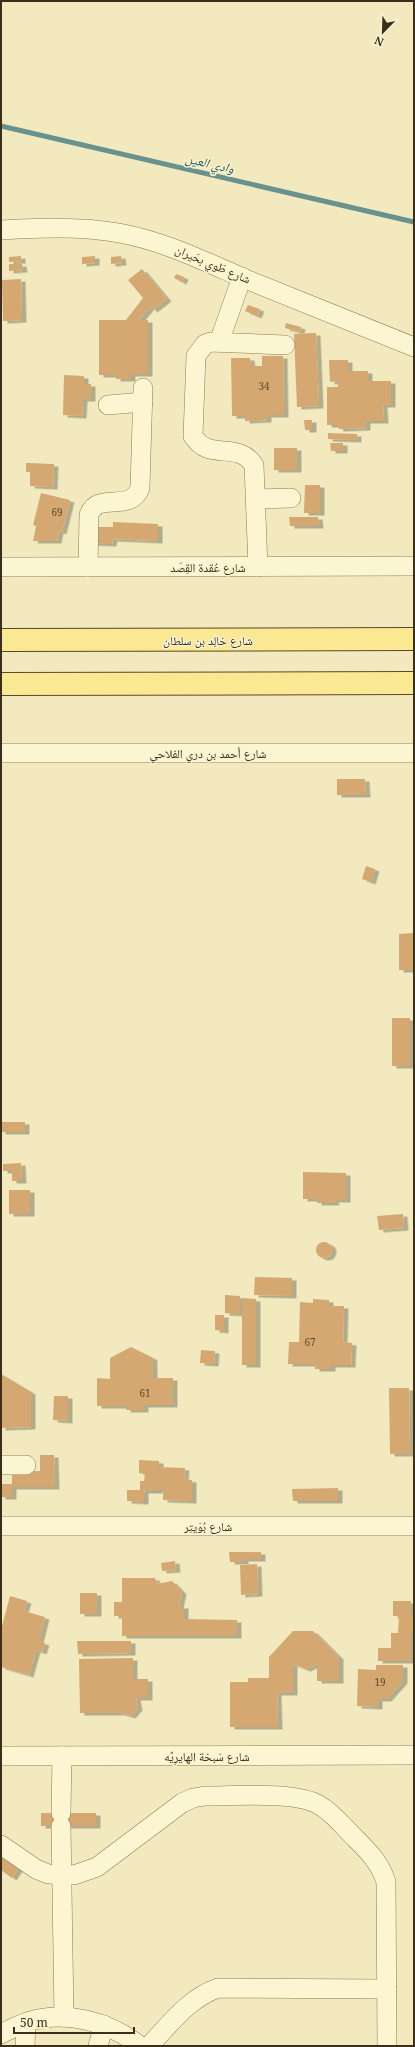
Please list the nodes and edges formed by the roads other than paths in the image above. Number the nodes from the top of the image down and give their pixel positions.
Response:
1 (1, 230) edge
2 (242, 277) junction
3 (219, 342) junction
4 (285, 345) dead end
5 (414, 347) edge
6 (108, 405) dead end
7 (291, 498) dead end
8 (256, 499) junction
9 (414, 566) edge
10 (1, 567) edge
11 (88, 567) junction
12 (258, 567) junction
13 (1, 640) edge
14 (414, 640) edge
15 (414, 683) edge
16 (1, 684) edge
17 (1, 753) edge
18 (414, 753) edge
19 (1, 1465) edge
20 (26, 1465) dead end
21 (1, 1526) edge
22 (414, 1526) edge
23 (1, 1756) edge
24 (62, 1756) junction
25 (414, 1756) edge
26 (1, 1845) edge
27 (61, 1876) junction
28 (387, 1989) junction
29 (64, 2017) junction
30 (26, 2023) junction
31 (104, 2025) junction
32 (1, 2034) edge
33 (25, 2046) edge
34 (98, 2046) edge
35 (140, 2046) edge
36 (149, 2046) edge
37 (387, 2046) edge

1 - 2 street, شارع طَوي بحَيران
2 - 3 street
2 - 5 street, شارع طَوي بحَيران
3 - 4 street
3 - 8 street
6 - 11 street
7 - 8 street
8 - 12 street
9 - 12 street, شارع عُقدة القِصَد
10 - 11 street, شارع عُقدة القِصَد
11 - 12 street, شارع عُقدة القِصَد
13 - 14 main road, شارع خالِد بن سلطان
15 - 16 main road
17 - 18 street, شارع أحمد بن دري الفلاحي
19 - 20 street
21 - 22 street, شارع بُوَيتِر
23 - 24 street, شارع سَبخة الهايرِيَّه
24 - 25 street, شارع سَبخة الهايرِيَّه
24 - 27 street
26 - 27 street
27 - 28 street
27 - 29 street
28 - 36 street
28 - 37 street
29 - 30 street
29 - 31 street
30 - 32 street
30 - 33 street
31 - 34 street
31 - 35 street

